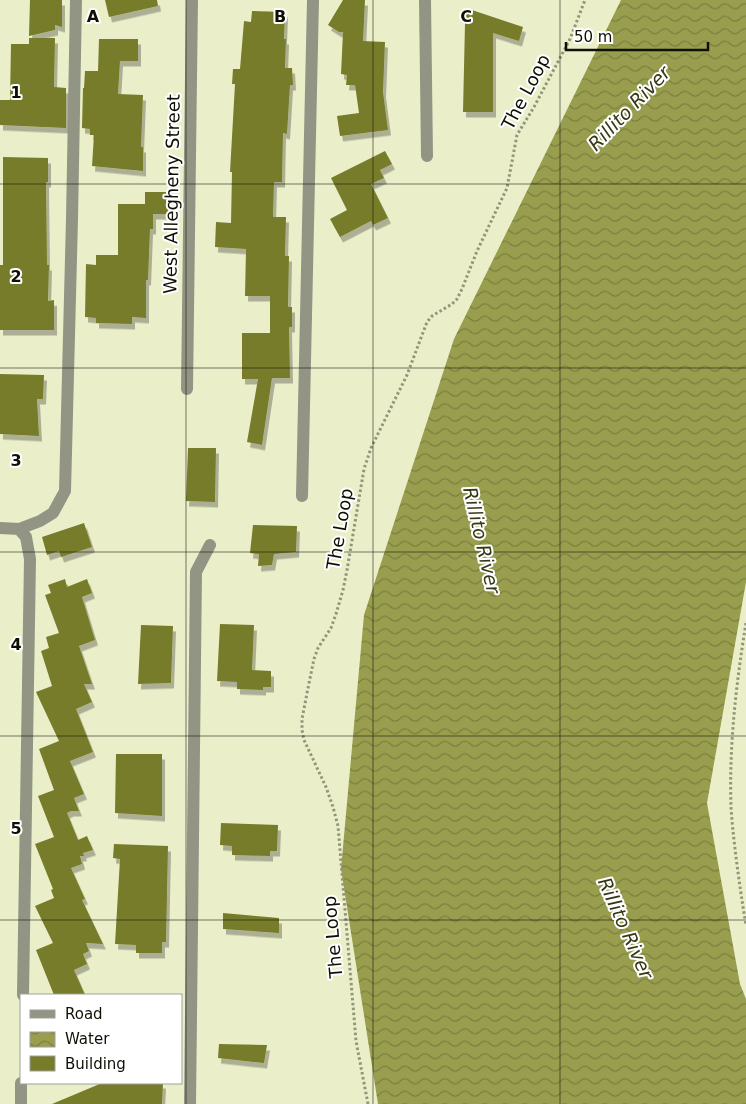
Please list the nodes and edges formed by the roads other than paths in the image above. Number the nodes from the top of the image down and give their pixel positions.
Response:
1 (76, 0) edge
2 (192, 0) edge
3 (313, 0) edge
4 (425, 0) edge
5 (427, 156) dead end
6 (187, 388) dead end
7 (302, 496) dead end
8 (0, 528) edge
9 (18, 530) junction
10 (210, 545) dead end
11 (22, 994) edge
12 (22, 1084) edge
13 (21, 1104) edge
14 (190, 1104) edge

1 - 9 street
2 - 6 street, West Allegheny Street
3 - 7 street
4 - 5 street
8 - 9 street
9 - 11 street
10 - 14 street
12 - 13 street

